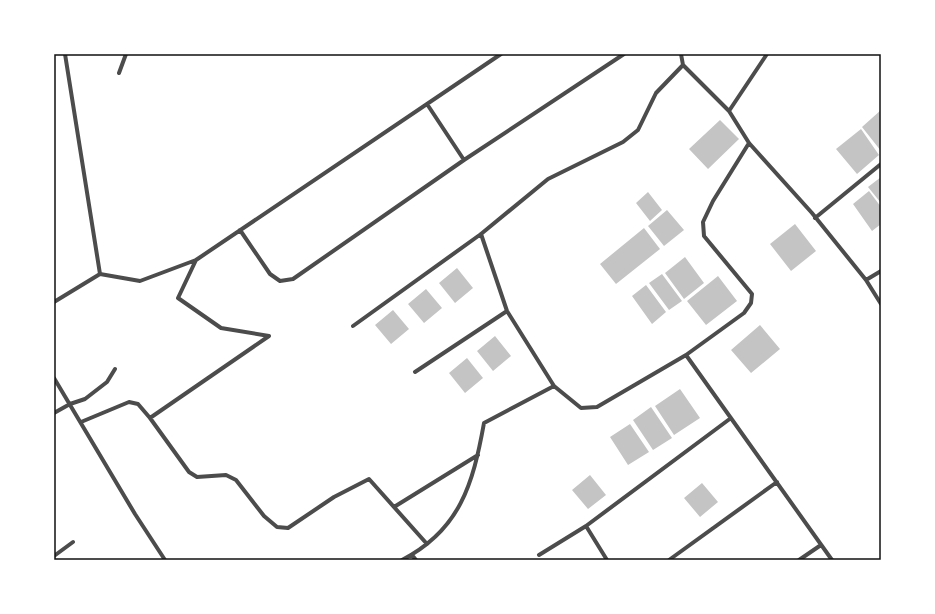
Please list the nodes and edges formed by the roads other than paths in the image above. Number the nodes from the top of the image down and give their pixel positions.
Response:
1 (65, 54) edge
2 (126, 54) edge
3 (501, 54) edge
4 (624, 54) edge
5 (680, 54) edge
6 (767, 54) edge
7 (683, 65) junction
8 (119, 73) dead end
9 (427, 104) junction
10 (729, 111) junction
11 (749, 143) junction
12 (464, 160) junction
13 (881, 164) edge
14 (815, 218) junction
15 (240, 230) junction
16 (481, 234) junction
17 (196, 260) junction
18 (881, 271) edge
19 (100, 274) junction
20 (866, 280) junction
21 (54, 302) edge
22 (881, 304) edge
23 (507, 311) junction
24 (353, 326) dead end
25 (686, 355) junction
26 (115, 369) dead end
27 (416, 372) dead end
28 (54, 378) edge
29 (554, 386) junction
30 (70, 404) junction
31 (54, 413) edge
32 (150, 418) junction
33 (731, 418) junction
34 (81, 422) junction
35 (478, 455) junction
36 (777, 482) junction
37 (394, 507) junction
38 (586, 526) junction
39 (73, 542) dead end
40 (427, 544) junction
41 (821, 545) junction
42 (412, 555) junction
43 (539, 555) dead end
44 (54, 556) edge
45 (165, 560) edge
46 (402, 560) edge
47 (416, 560) edge
48 (607, 560) edge
49 (669, 560) edge
50 (799, 560) edge
51 (832, 560) edge

1 - 19 street
2 - 8 street
3 - 9 street
4 - 12 street
5 - 7 street
6 - 10 street
7 - 10 street
7 - 16 street
9 - 12 street
9 - 15 street
10 - 11 street
11 - 14 street
11 - 25 street
12 - 15 street
13 - 14 street
14 - 20 street
15 - 17 street
16 - 23 street
16 - 24 street
17 - 19 street
17 - 32 street
18 - 20 street
19 - 21 street
20 - 22 street
23 - 27 street
23 - 29 street
25 - 29 street
25 - 33 street
26 - 30 street
28 - 30 street
29 - 35 street
30 - 31 street
30 - 34 street
32 - 34 street
32 - 37 street
33 - 36 street
33 - 38 street
34 - 45 street
35 - 37 street
35 - 40 street
36 - 41 street
36 - 49 street
37 - 40 street
38 - 43 street
38 - 48 street
39 - 44 street
40 - 42 street
41 - 50 street
41 - 51 street
42 - 46 street
42 - 47 street

